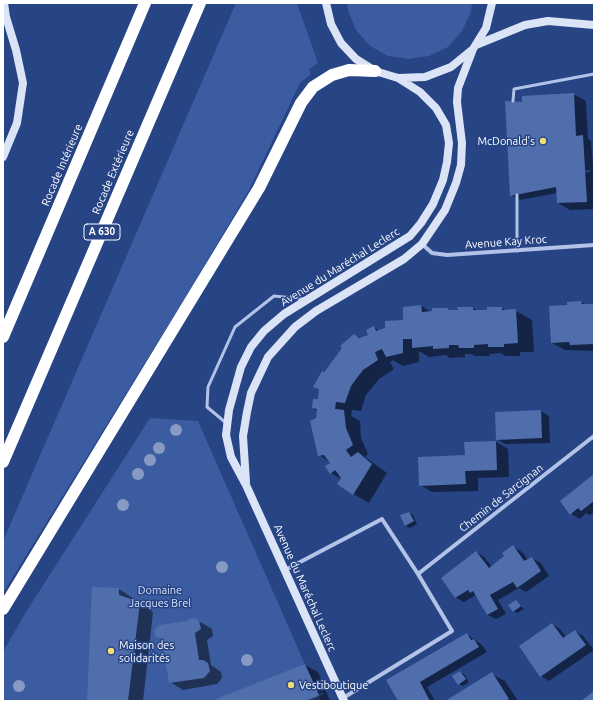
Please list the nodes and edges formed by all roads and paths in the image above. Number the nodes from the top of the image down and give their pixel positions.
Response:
1 (4, 3) edge
2 (145, 3) edge
3 (200, 3) edge
4 (326, 3) edge
5 (492, 3) edge
6 (594, 25) edge
7 (474, 47) junction
8 (375, 71) junction
9 (594, 74) edge
10 (398, 78) junction
11 (513, 102) dead end
12 (3, 157) edge
13 (517, 195) dead end
14 (422, 244) junction
15 (594, 245) edge
16 (517, 251) junction
17 (307, 300) junction
18 (3, 337) edge
19 (228, 424) junction
20 (594, 436) edge
21 (3, 462) edge
22 (246, 484) junction
23 (284, 570) junction
24 (418, 574) junction
25 (3, 609) edge
26 (343, 700) edge

1 - 12 street
2 - 18 highway, Rocade Intérieure
3 - 21 highway, Rocade Extérieure / A 630
4 - 8 street
5 - 7 street
6 - 7 street
7 - 10 street
7 - 14 street, Avenue du Maréchal Leclerc
8 - 10 street
8 - 25 highway
9 - 11 lane
10 - 17 street, Avenue du Maréchal Leclerc
13 - 16 lane
14 - 16 street, Avenue Kay Kroc
14 - 22 street, Avenue du Maréchal Leclerc
15 - 16 street, Avenue Kay Kroc
17 - 19 street, Avenue du Maréchal Leclerc
17 - 19 lane
19 - 22 street, Avenue du Maréchal Leclerc
20 - 24 street, Chemin de Sarcignan
22 - 23 street, Avenue du Maréchal Leclerc
23 - 24 street
23 - 26 street, Avenue du Maréchal Leclerc
24 - 26 street

